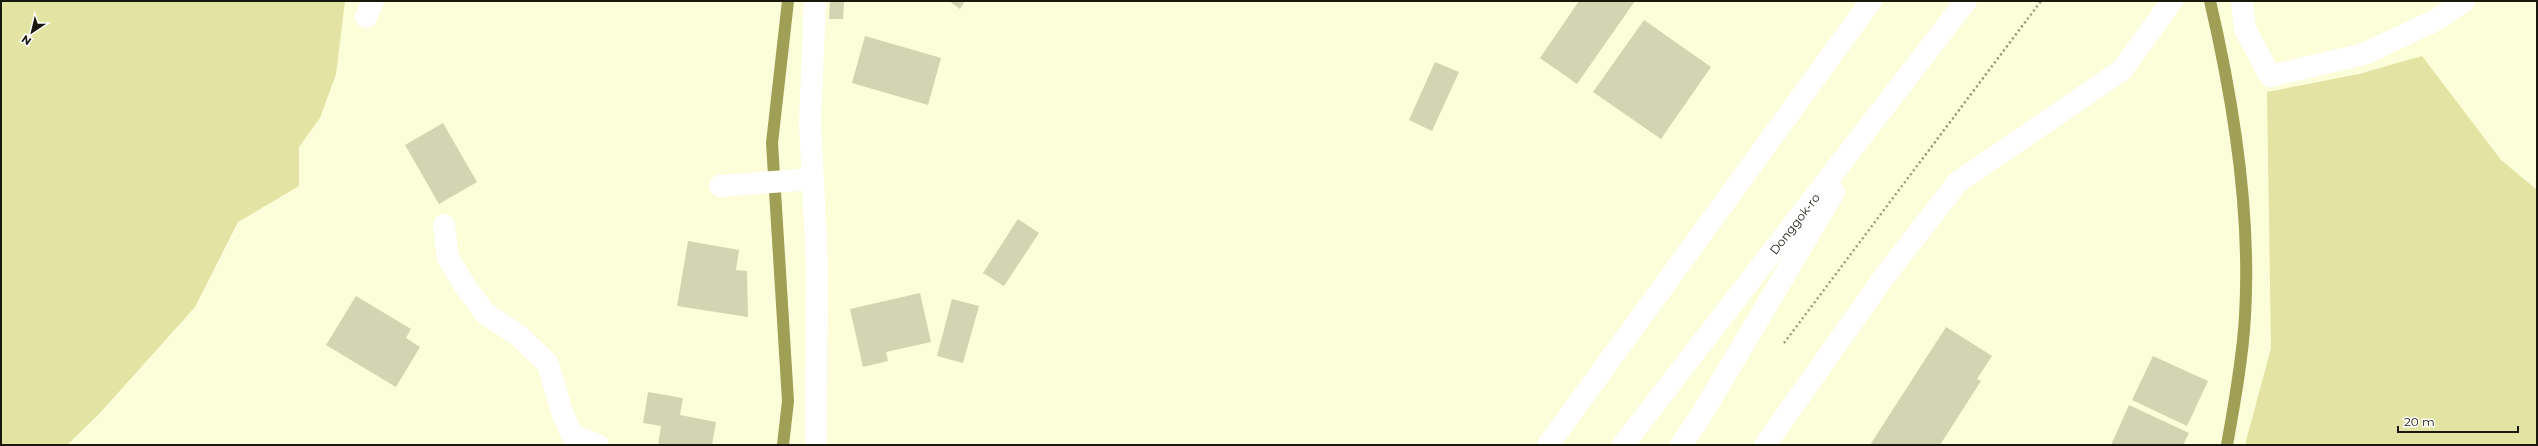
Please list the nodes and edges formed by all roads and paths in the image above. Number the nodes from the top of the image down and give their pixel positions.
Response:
1 (815, 1) edge
2 (1871, 1) edge
3 (1966, 1) edge
4 (2041, 1) edge
5 (2172, 1) edge
6 (2242, 1) edge
7 (2464, 1) edge
8 (1882, 110) junction
9 (803, 180) junction
10 (720, 186) dead end
11 (444, 225) dead end
12 (1781, 348) dead end
13 (1700, 417) junction
14 (598, 445) edge
15 (816, 445) edge
16 (1548, 445) edge
17 (1623, 445) edge
18 (1681, 445) edge
19 (1688, 445) edge
20 (1764, 445) edge

1 - 9 main road
2 - 16 main road
3 - 8 main road, Donggok-ro
4 - 12 path
5 - 20 main road
6 - 7 main road
8 - 13 main road
8 - 17 main road, Donggok-ro
9 - 10 main road
9 - 15 main road
11 - 14 main road
13 - 18 main road
13 - 19 main road

